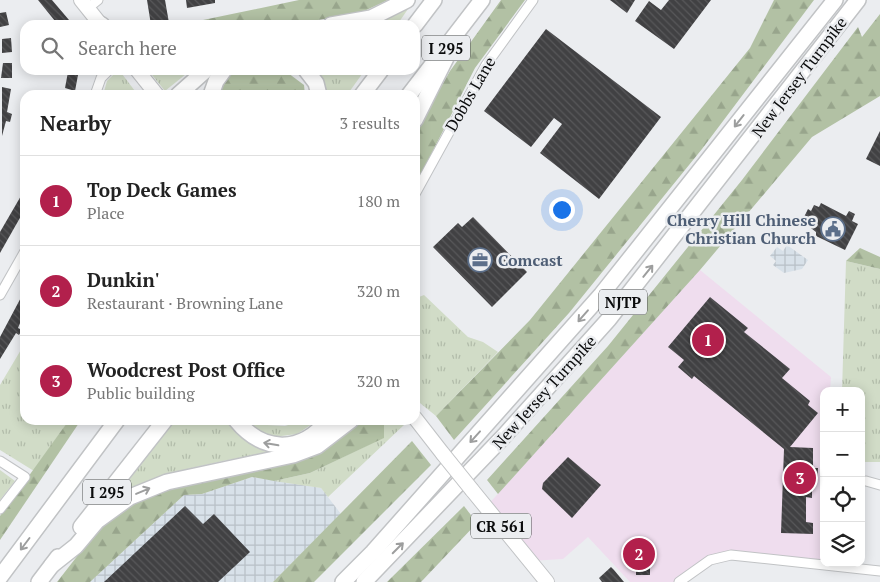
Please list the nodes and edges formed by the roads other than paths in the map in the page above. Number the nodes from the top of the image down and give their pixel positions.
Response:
1 (407, 0) edge
2 (434, 0) edge
3 (482, 0) edge
4 (533, 0) edge
5 (822, 0) edge
6 (835, 0) edge
7 (858, 0) edge
8 (89, 3) edge
9 (98, 20) edge
10 (360, 20) edge
11 (419, 20) edge
12 (462, 27) junction
13 (104, 75) edge
14 (141, 75) edge
15 (200, 75) edge
16 (220, 75) edge
17 (310, 75) edge
18 (377, 75) edge
19 (97, 90) edge
20 (153, 90) edge
21 (184, 90) edge
22 (212, 90) edge
23 (318, 90) edge
24 (366, 90) edge
25 (413, 90) edge
26 (755, 100) junction
27 (420, 110) edge
28 (420, 185) edge
29 (20, 260) edge
30 (0, 295) edge
31 (420, 424) edge
32 (102, 425) edge
33 (113, 425) edge
34 (161, 425) edge
35 (241, 425) edge
36 (334, 425) edge
37 (0, 462) edge
38 (866, 481) dead end
39 (880, 485) edge
40 (0, 510) edge
41 (51, 511) junction
42 (52, 565) junction
43 (880, 571) edge
44 (0, 577) edge
45 (546, 581) edge
46 (39, 582) edge
47 (343, 582) edge
48 (364, 582) edge
49 (679, 582) edge

1 - 10 highway
2 - 11 highway, I 295
3 - 12 highway, I 295
4 - 28 street, Dobbs Lane
5 - 26 highway
6 - 26 highway, New Jersey Turnpike / NJTP
48 -> 7 highway, New Jersey Turnpike / NJTP
8 - 9 main road
12 - 25 highway, I 295
12 - 27 highway
13 - 19 street
14 - 20 main road
15 - 21 highway
16 - 22 highway
17 - 23 highway
18 - 24 highway
26 -> 47 highway, New Jersey Turnpike / NJTP
29 - 30 street
31 - 45 main road, CR 561, bridge
32 - 41 highway
33 - 41 highway, I 295
34 - 42 highway, I 295
36 -> 35 highway
42 -> 36 highway
37 - 40 street
38 - 39 street
41 -> 44 highway, I 295
42 - 46 highway, I 295
43 - 49 street

